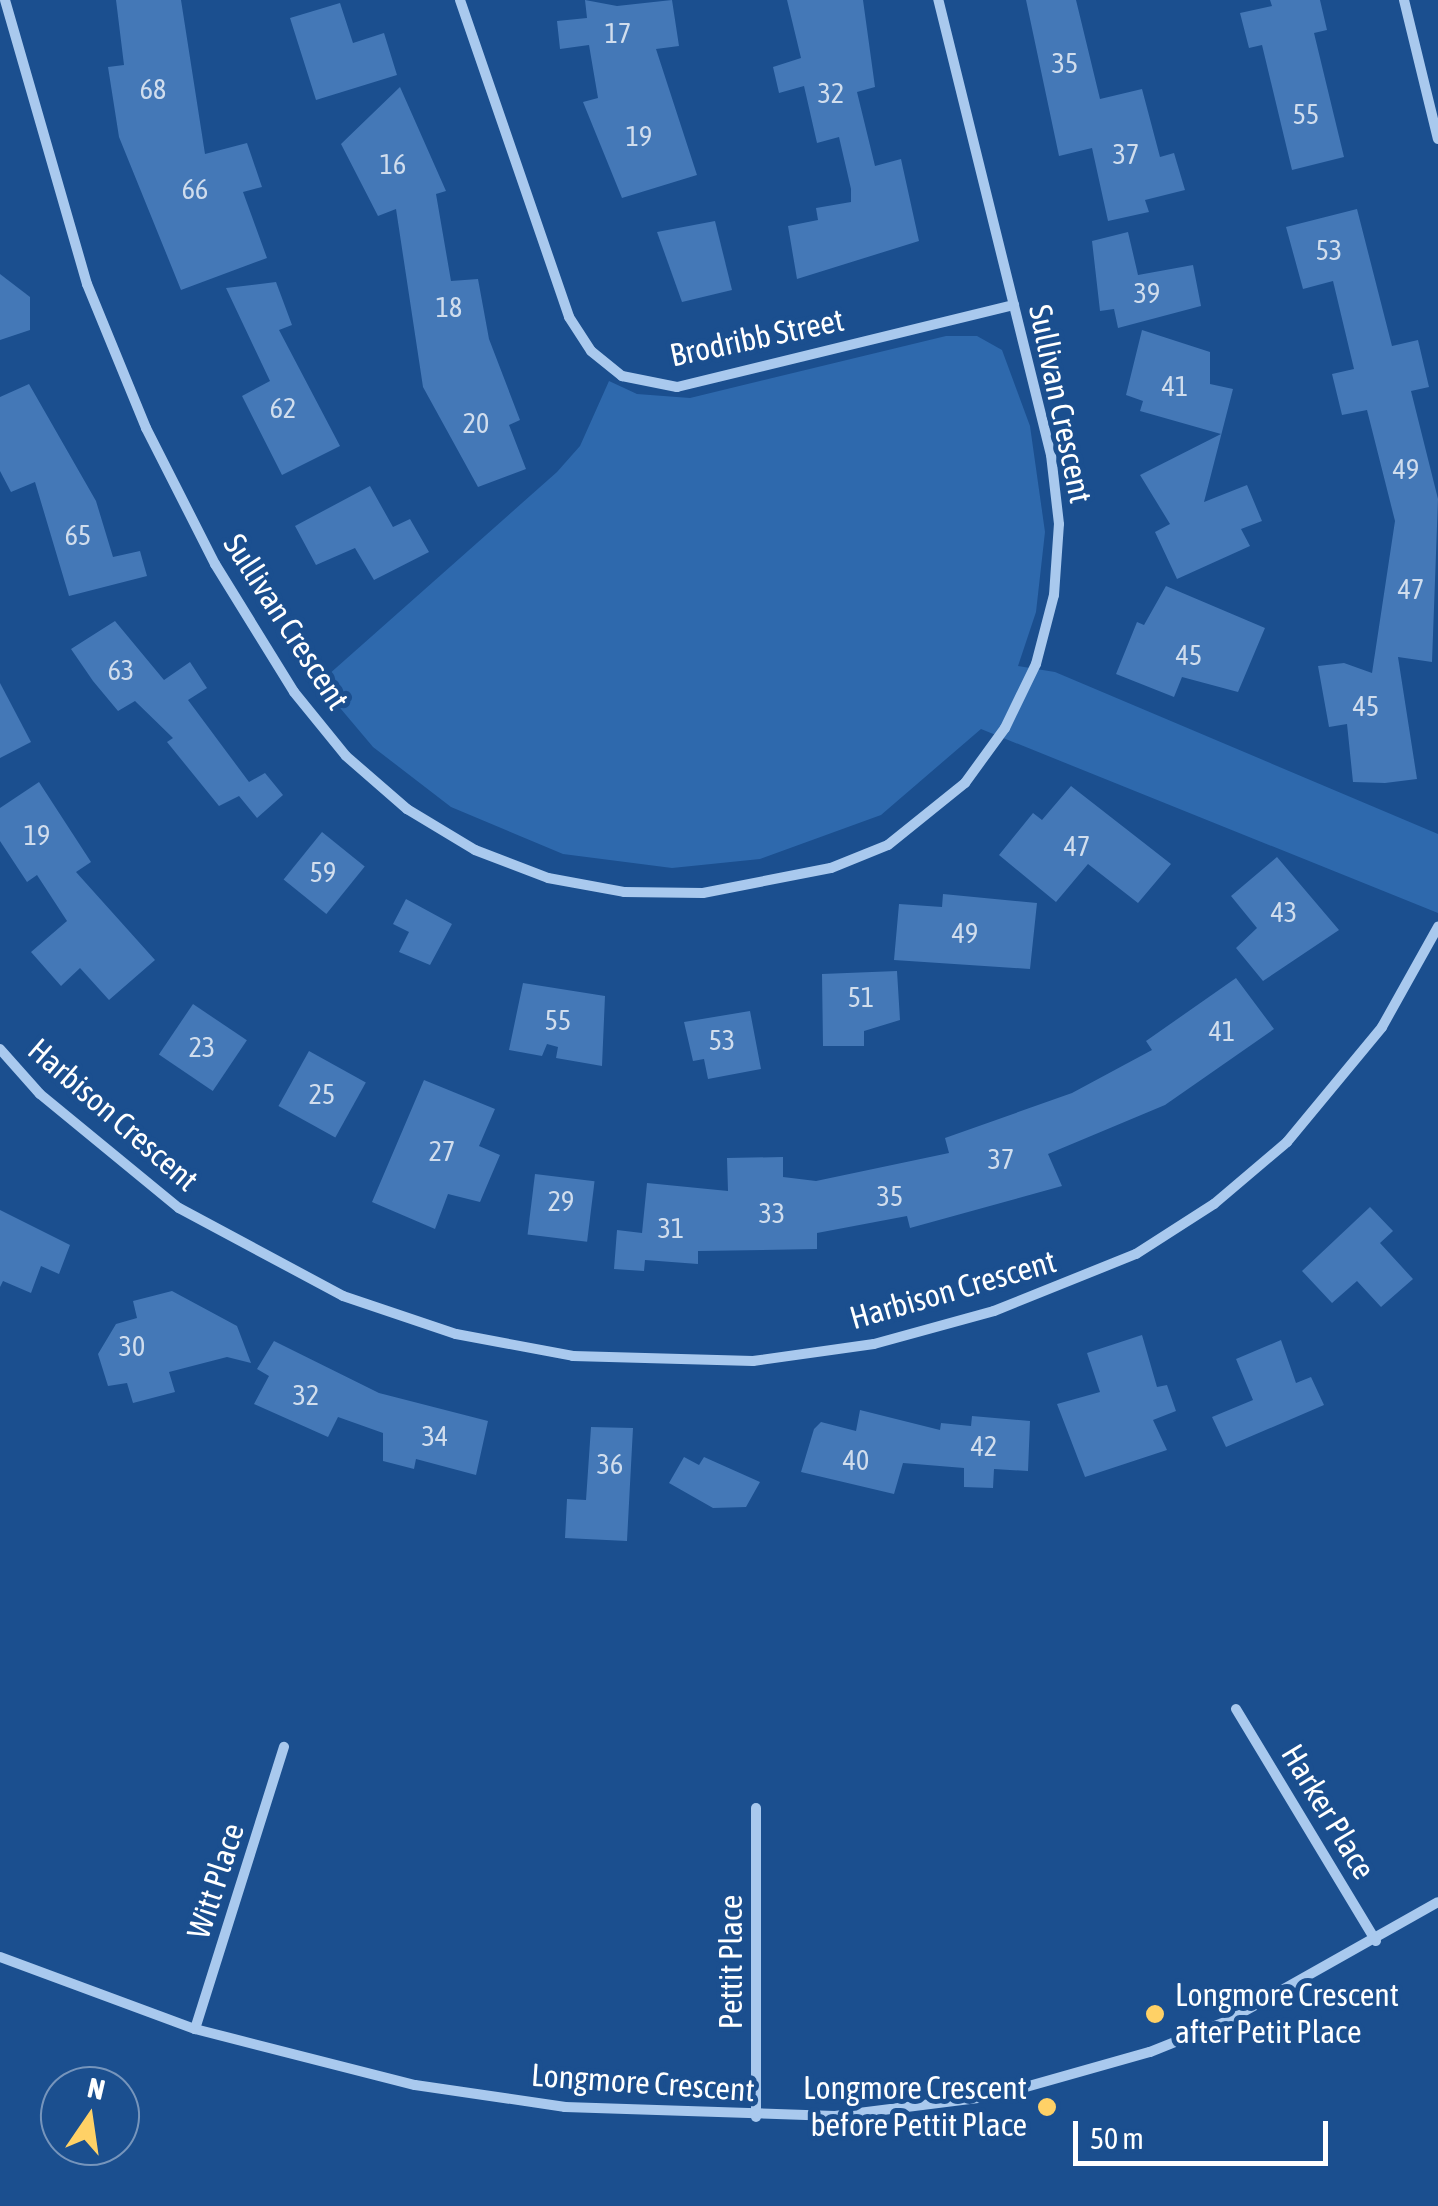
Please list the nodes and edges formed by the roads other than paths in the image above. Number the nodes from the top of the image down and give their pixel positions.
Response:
1 (6, 0) edge
2 (460, 0) edge
3 (938, 0) edge
4 (1404, 0) edge
5 (1438, 138) edge
6 (1014, 305) junction
7 (1438, 927) edge
8 (0, 1049) edge
9 (1236, 1709) dead end
10 (284, 1747) dead end
11 (756, 1808) dead end
12 (1438, 1902) edge
13 (1376, 1941) junction
14 (0, 1957) edge
15 (195, 2030) junction
16 (756, 2116) junction

1 - 6 street, Sullivan Crescent
2 - 6 street, Brodribb Street
3 - 6 street, Sullivan Crescent
4 - 5 street
7 - 8 street, Harbison Crescent
9 - 13 street, Harker Place
10 - 15 street, Witt Place
11 - 16 street, Pettit Place
12 - 13 street, Longmore Crescent
13 - 16 street, Longmore Crescent
14 - 15 street, Longmore Crescent
15 - 16 street, Longmore Crescent

